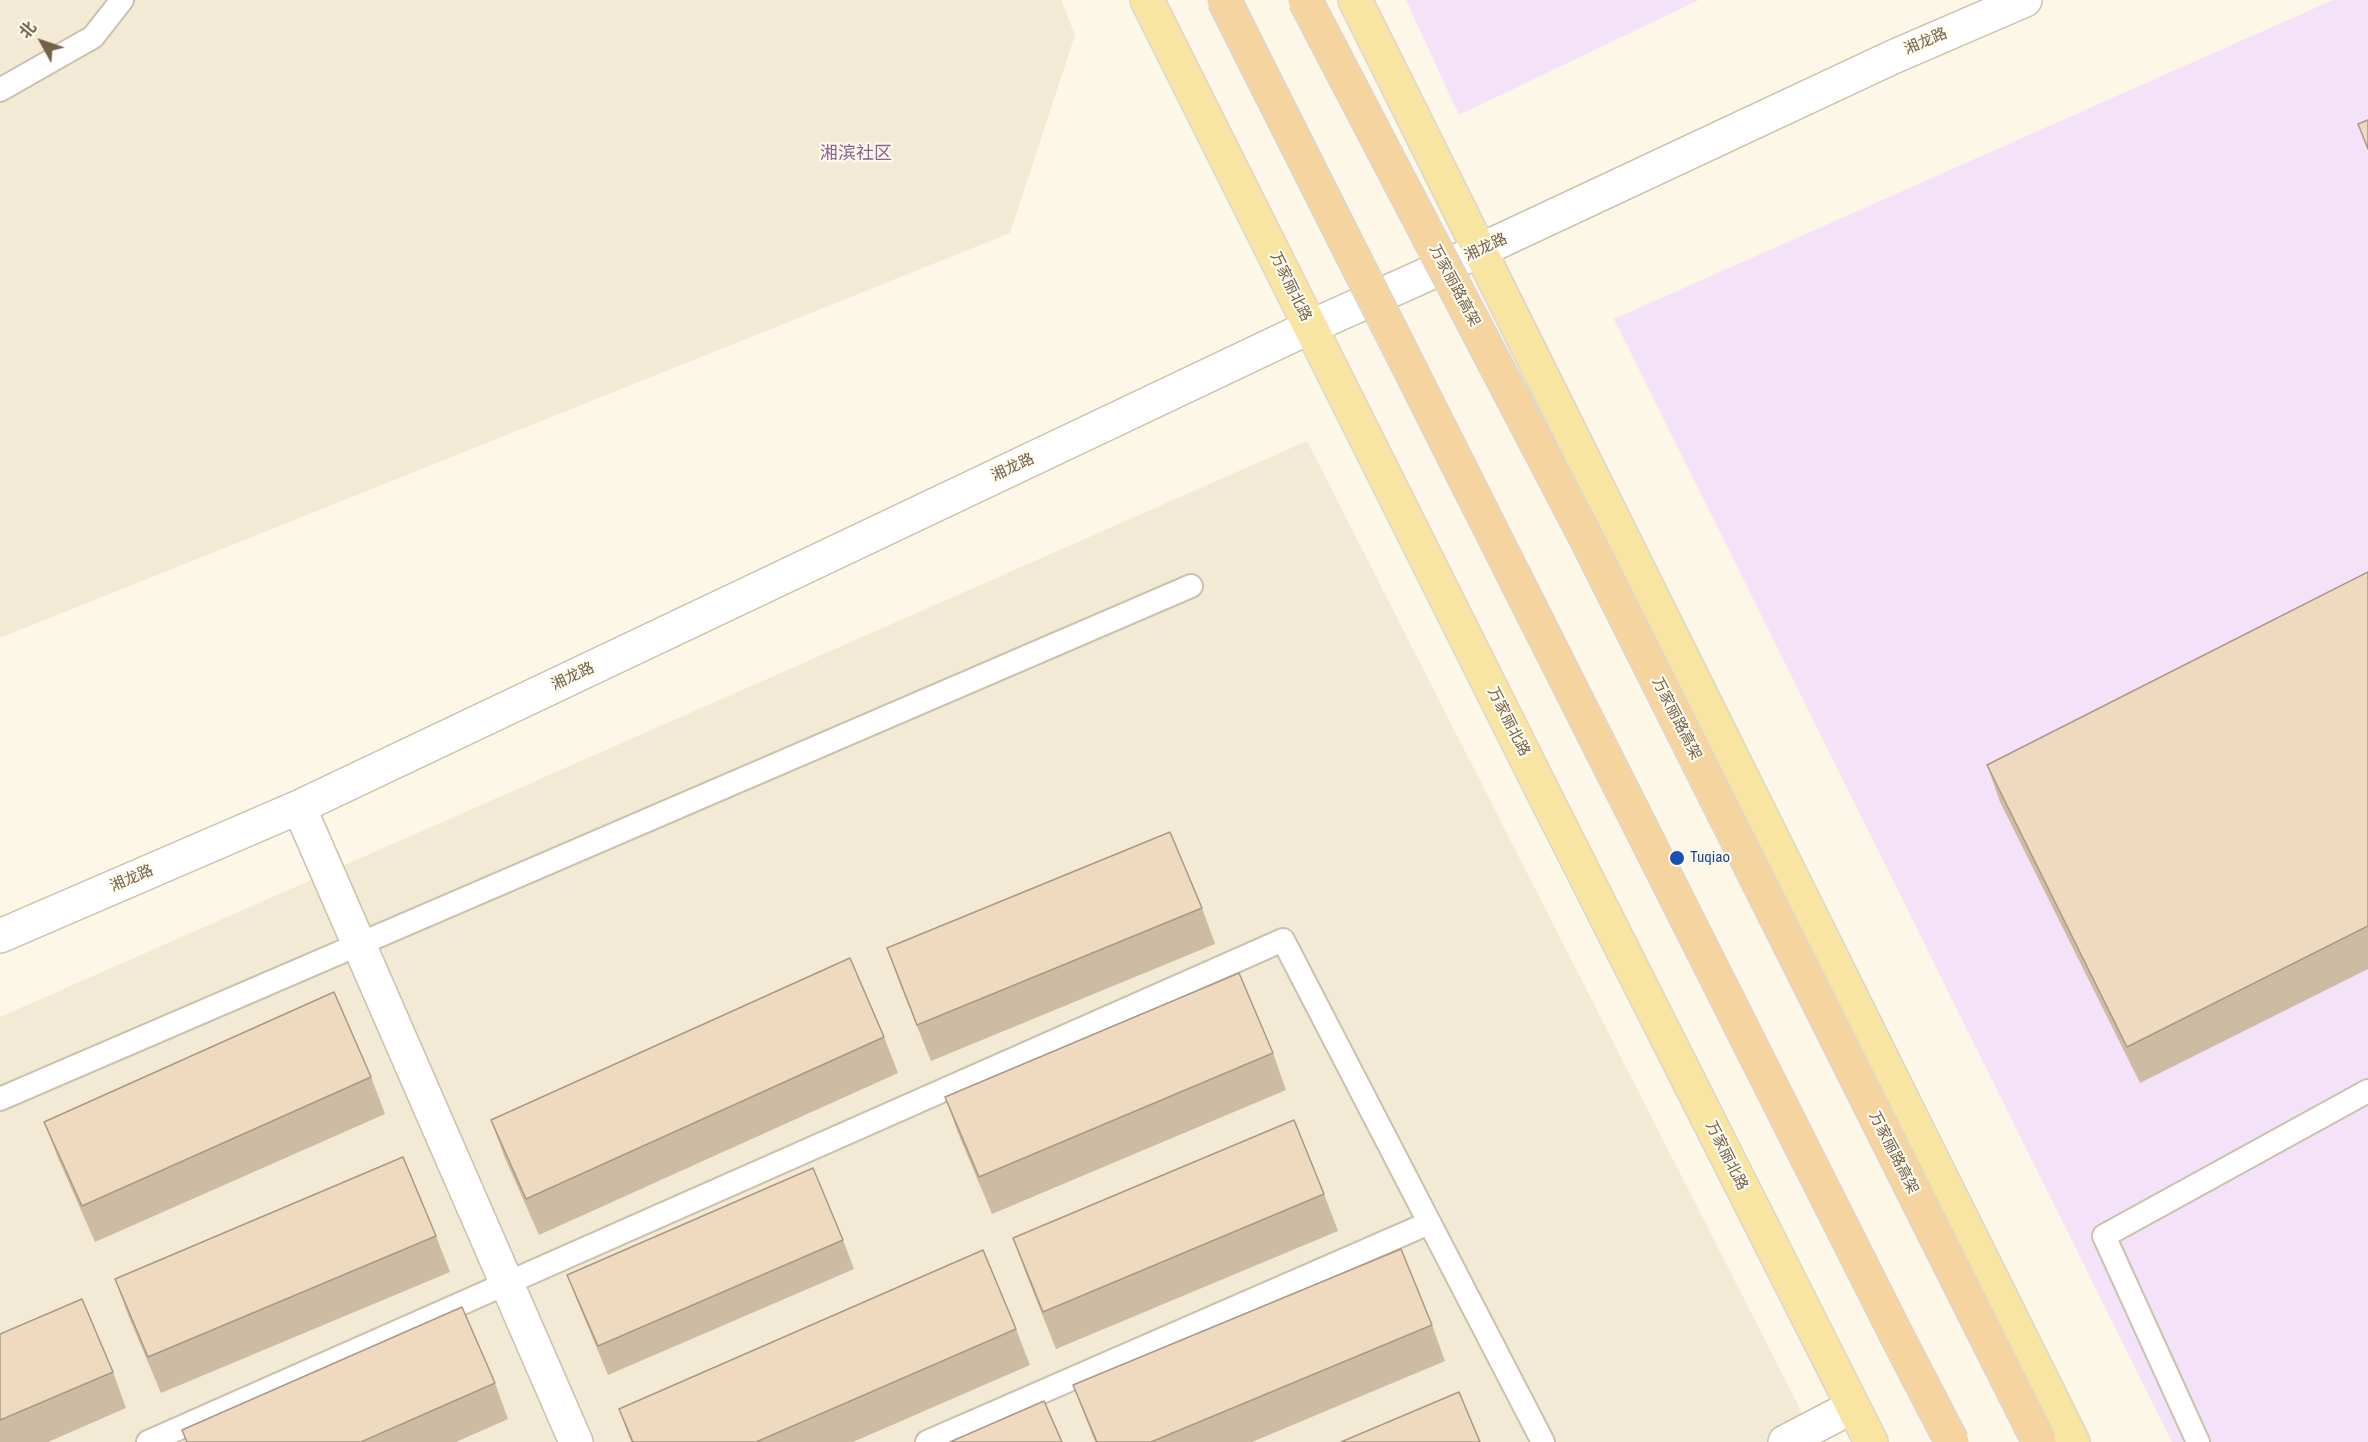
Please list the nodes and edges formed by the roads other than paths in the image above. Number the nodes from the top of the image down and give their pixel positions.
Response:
1 (122, 0) edge
2 (1147, 0) edge
3 (1224, 0) edge
4 (1305, 0) edge
5 (1355, 0) edge
6 (2025, 0) edge
7 (0, 90) edge
8 (1481, 250) junction
9 (1310, 327) junction
10 (1191, 586) dead end
11 (299, 807) junction
12 (0, 936) edge
13 (359, 944) junction
14 (2368, 1091) edge
15 (0, 1099) edge
16 (1429, 1223) junction
17 (507, 1283) junction
18 (1852, 1407) junction
19 (148, 1442) edge
20 (576, 1442) edge
21 (927, 1442) edge
22 (1542, 1442) edge
23 (1785, 1442) edge
24 (1871, 1442) edge
25 (1952, 1442) edge
26 (2038, 1442) edge
27 (2073, 1442) edge
28 (2198, 1442) edge

1 - 7 lane
2 - 9 main road, 万家丽北路
3 - 25 highway, bridge
4 - 26 highway, 万家丽路高架, bridge
5 - 8 main road
6 - 8 street, 湘龙路
8 - 9 street, 湘龙路
8 - 27 main road
9 - 11 street, 湘龙路
9 - 18 main road, 万家丽北路
10 - 13 lane
11 - 12 street, 湘龙路
11 - 13 street
13 - 15 lane
13 - 17 street
14 - 28 lane
16 - 17 lane
16 - 21 lane
16 - 22 lane
17 - 19 lane
17 - 20 street
18 - 23 street
18 - 24 main road, 万家丽北路

